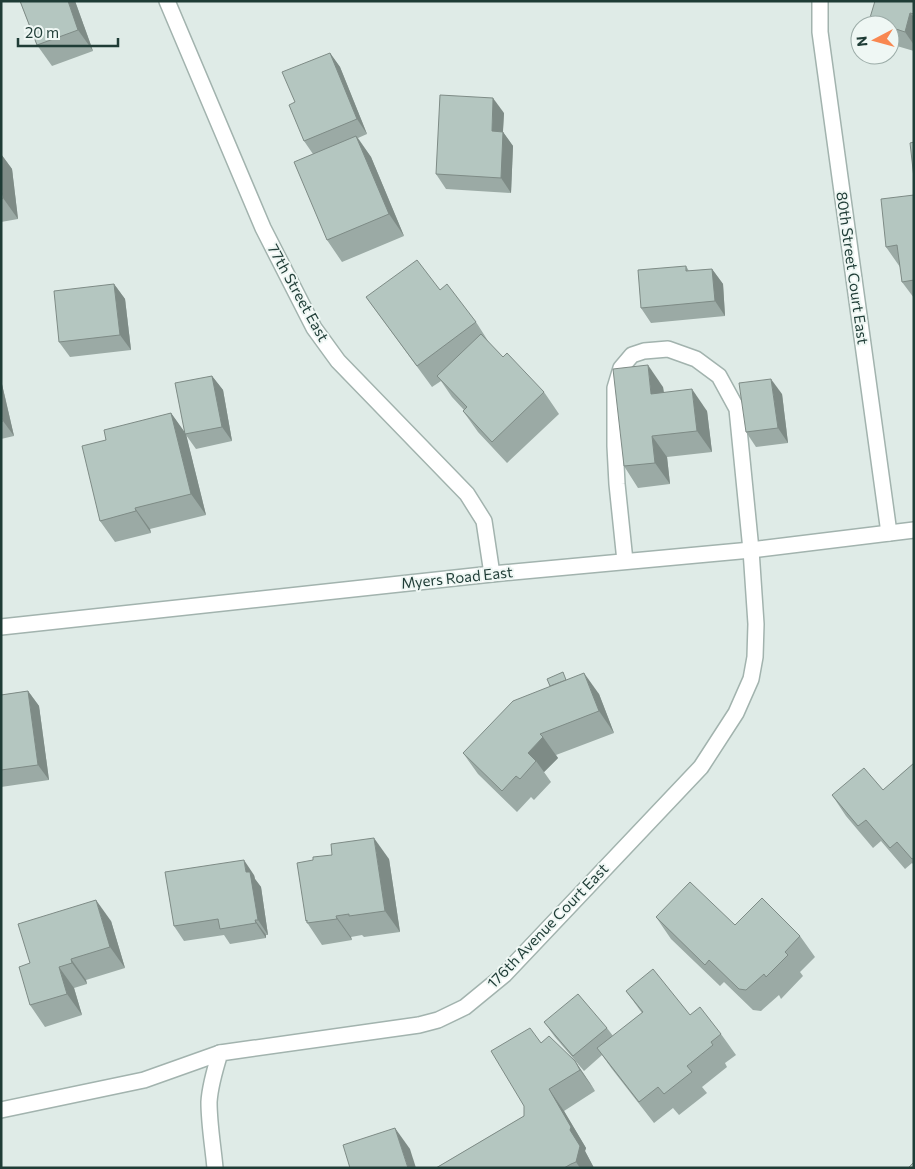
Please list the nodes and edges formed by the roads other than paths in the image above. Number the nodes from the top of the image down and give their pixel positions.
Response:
1 (166, 1) edge
2 (820, 1) edge
3 (914, 530) edge
4 (889, 534) junction
5 (750, 550) junction
6 (625, 561) junction
7 (492, 574) junction
8 (1, 627) edge
9 (220, 1053) junction
10 (1, 1110) edge
11 (215, 1168) edge

1 - 7 street, 77th Street East
2 - 4 street, 80th Street Court East
3 - 4 street, Myers Road East
4 - 5 street, Myers Road East
5 - 6 street, Myers Road East
5 - 6 street, 176th Avenue Court East
5 - 9 street, 176th Avenue Court East
6 - 7 street, Myers Road East
7 - 8 street, Myers Road East
9 - 10 street, 176th Avenue Court East
9 - 11 street

